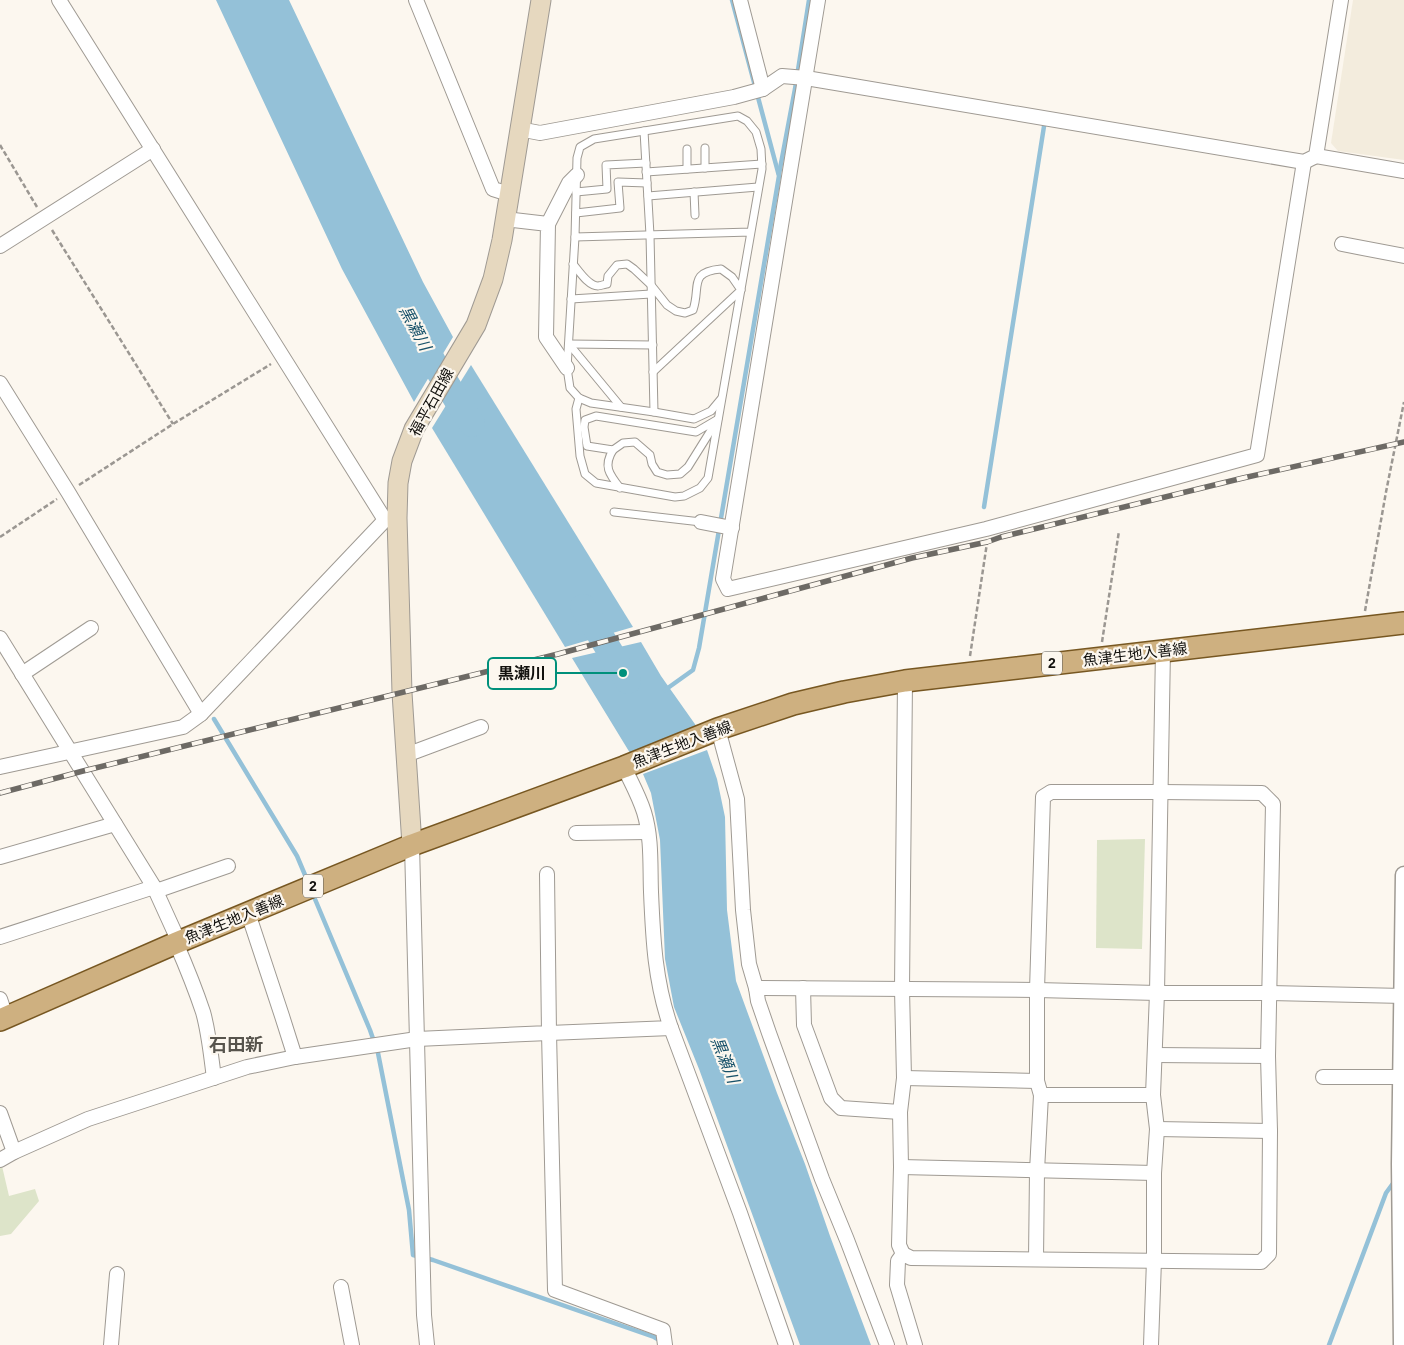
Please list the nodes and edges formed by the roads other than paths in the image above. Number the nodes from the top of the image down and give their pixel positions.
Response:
1 (59, 0) edge
2 (416, 0) edge
3 (541, 0) edge
4 (740, 0) edge
5 (818, 0) edge
6 (1341, 0) edge
7 (806, 78) junction
8 (763, 88) junction
9 (519, 130) junction
10 (644, 131) junction
11 (705, 148) dead end
12 (153, 149) junction
13 (687, 149) dead end
14 (1310, 159) junction
15 (646, 163) junction
16 (762, 164) junction
17 (705, 168) junction
18 (687, 169) junction
19 (1404, 171) edge
20 (646, 172) junction
21 (577, 175) junction
22 (647, 183) junction
23 (758, 187) junction
24 (576, 192) junction
25 (694, 192) junction
26 (509, 194) junction
27 (648, 196) junction
28 (576, 213) junction
29 (695, 215) dead end
30 (505, 219) junction
31 (548, 224) junction
32 (751, 232) junction
33 (650, 235) junction
34 (574, 237) junction
35 (1342, 244) dead end
36 (0, 246) edge
37 (1404, 256) edge
38 (573, 264) junction
39 (651, 285) junction
40 (741, 290) junction
41 (651, 294) junction
42 (571, 299) junction
43 (569, 344) junction
44 (653, 345) junction
45 (567, 368) junction
46 (653, 372) junction
47 (1, 386) edge
48 (578, 398) junction
49 (722, 399) junction
50 (621, 407) junction
51 (654, 412) junction
52 (718, 418) junction
53 (614, 450) junction
54 (620, 488) junction
55 (614, 512) dead end
56 (391, 519) junction
57 (701, 522) joint
58 (732, 528) junction
59 (1404, 623) edge
60 (91, 628) dead end
61 (0, 638) edge
62 (1163, 650) junction
63 (22, 674) junction
64 (905, 681) junction
65 (201, 714) junction
66 (481, 727) dead end
67 (712, 732) junction
68 (70, 751) junction
69 (406, 755) junction
70 (627, 765) junction
71 (0, 766) edge
72 (1160, 792) junction
73 (115, 824) junction
74 (648, 832) junction
75 (576, 833) dead end
76 (412, 845) junction
77 (0, 857) edge
78 (228, 866) dead end
79 (547, 874) dead end
80 (1404, 875) edge
81 (155, 889) junction
82 (248, 913) junction
83 (0, 937) edge
84 (178, 942) junction
85 (756, 988) junction
86 (803, 988) junction
87 (902, 989) junction
88 (1037, 990) junction
89 (1269, 993) junction
90 (1157, 994) junction
91 (1403, 996) edge
92 (2, 1012) edge
93 (671, 1028) junction
94 (549, 1033) junction
95 (418, 1039) junction
96 (1155, 1055) junction
97 (1268, 1056) junction
98 (294, 1057) junction
99 (1323, 1077) dead end
100 (1401, 1077) junction
101 (214, 1078) junction
102 (904, 1078) junction
103 (1038, 1080) junction
104 (1041, 1095) junction
105 (1153, 1095) junction
106 (900, 1112) junction
107 (0, 1113) edge
108 (1157, 1129) junction
109 (1270, 1131) junction
110 (14, 1152) junction
111 (0, 1160) edge
112 (901, 1167) junction
113 (1037, 1171) junction
114 (1154, 1173) junction
115 (903, 1254) junction
116 (1036, 1259) junction
117 (1154, 1260) junction
118 (117, 1274) dead end
119 (341, 1287) dead end
120 (111, 1345) edge
121 (352, 1345) edge
122 (427, 1345) edge
123 (665, 1345) edge
124 (786, 1345) edge
125 (887, 1345) edge
126 (915, 1345) edge
127 (1152, 1345) edge
128 (1402, 1345) edge

1 - 12 street
2 - 26 street
3 - 9 main road, 福平石田線
4 - 8 street
5 - 7 street
6 - 14 street
7 - 8 street
7 - 14 street
7 - 58 street
8 - 9 street
9 - 26 main road, 福平石田線
10 - 15 lane
10 - 16 lane
10 - 21 lane
11 - 17 lane
12 - 36 street
12 - 56 street
13 - 18 lane
14 - 19 street
14 - 58 street
15 - 20 lane
15 - 24 lane
16 - 17 lane
16 - 23 lane
17 - 18 lane
18 - 20 lane
20 - 22 lane
21 - 24 lane
21 - 31 street
22 - 27 lane
22 - 28 lane
23 - 25 lane
23 - 32 lane
24 - 28 lane
25 - 27 lane
25 - 29 lane
26 - 30 main road, 福平石田線
27 - 33 lane
28 - 34 lane
30 - 31 street
30 - 56 main road, 福平石田線
31 - 45 street
32 - 33 lane
32 - 40 lane
33 - 34 lane
33 - 39 lane
34 - 38 lane
35 - 37 street
38 - 39 lane
38 - 42 lane
39 - 40 lane
39 - 41 lane
40 - 46 lane
40 - 49 lane
41 - 42 lane
41 - 44 lane
42 - 43 lane
43 - 44 lane
43 - 45 lane
43 - 50 lane
44 - 46 lane
45 - 48 lane
46 - 51 lane
47 - 65 street
48 - 50 lane
48 - 54 lane
49 - 51 lane
49 - 52 lane
50 - 51 lane
52 - 53 lane
52 - 53 lane
52 - 54 lane
53 - 54 lane
55 - 57 lane
56 - 65 street
56 - 69 main road, 福平石田線
57 - 58 street
59 - 62 main road, 魚津生地入善線 / 2
60 - 63 street
61 - 63 street
62 - 64 main road, 魚津生地入善線 / 2
62 - 72 street
63 - 68 street
64 - 67 main road, 魚津生地入善線 / 2
64 - 87 street
65 - 68 street
66 - 69 street
67 - 70 main road, 魚津生地入善線 / 2
67 - 85 street
68 - 71 street
68 - 73 street
69 - 76 main road, 福平石田線
70 - 74 street
70 - 76 main road, 魚津生地入善線 / 2
72 - 88 street
72 - 89 street
72 - 90 street
73 - 77 street
73 - 81 street
74 - 75 street
74 - 93 street
76 - 82 main road, 魚津生地入善線 / 2
76 - 95 street
78 - 81 street
79 - 94 street
80 - 91 street
81 - 83 street
81 - 84 street
82 - 84 main road, 魚津生地入善線 / 2
82 - 98 street
84 - 92 main road, 魚津生地入善線 / 2
84 - 101 street
85 - 86 street
85 - 125 street
86 - 87 street
86 - 106 street
87 - 88 street
87 - 102 street
88 - 90 street
88 - 103 street
89 - 90 street
89 - 91 street
89 - 97 street
90 - 96 street
91 - 100 street
93 - 94 street
93 - 124 street
94 - 95 street
94 - 123 street
95 - 98 street
95 - 122 street
96 - 97 street
96 - 105 street
97 - 109 street
98 - 101 street
99 - 100 street
100 - 128 street
101 - 110 street
102 - 103 street
102 - 106 street
103 - 104 street
104 - 105 street
104 - 113 street
105 - 108 street
106 - 112 street
107 - 110 street
108 - 109 street
108 - 114 street
109 - 117 street
110 - 111 street
112 - 113 street
112 - 115 street
113 - 114 street
113 - 116 street
114 - 117 street
115 - 116 street
115 - 126 street
116 - 117 street
117 - 127 street
118 - 120 street
119 - 121 street

